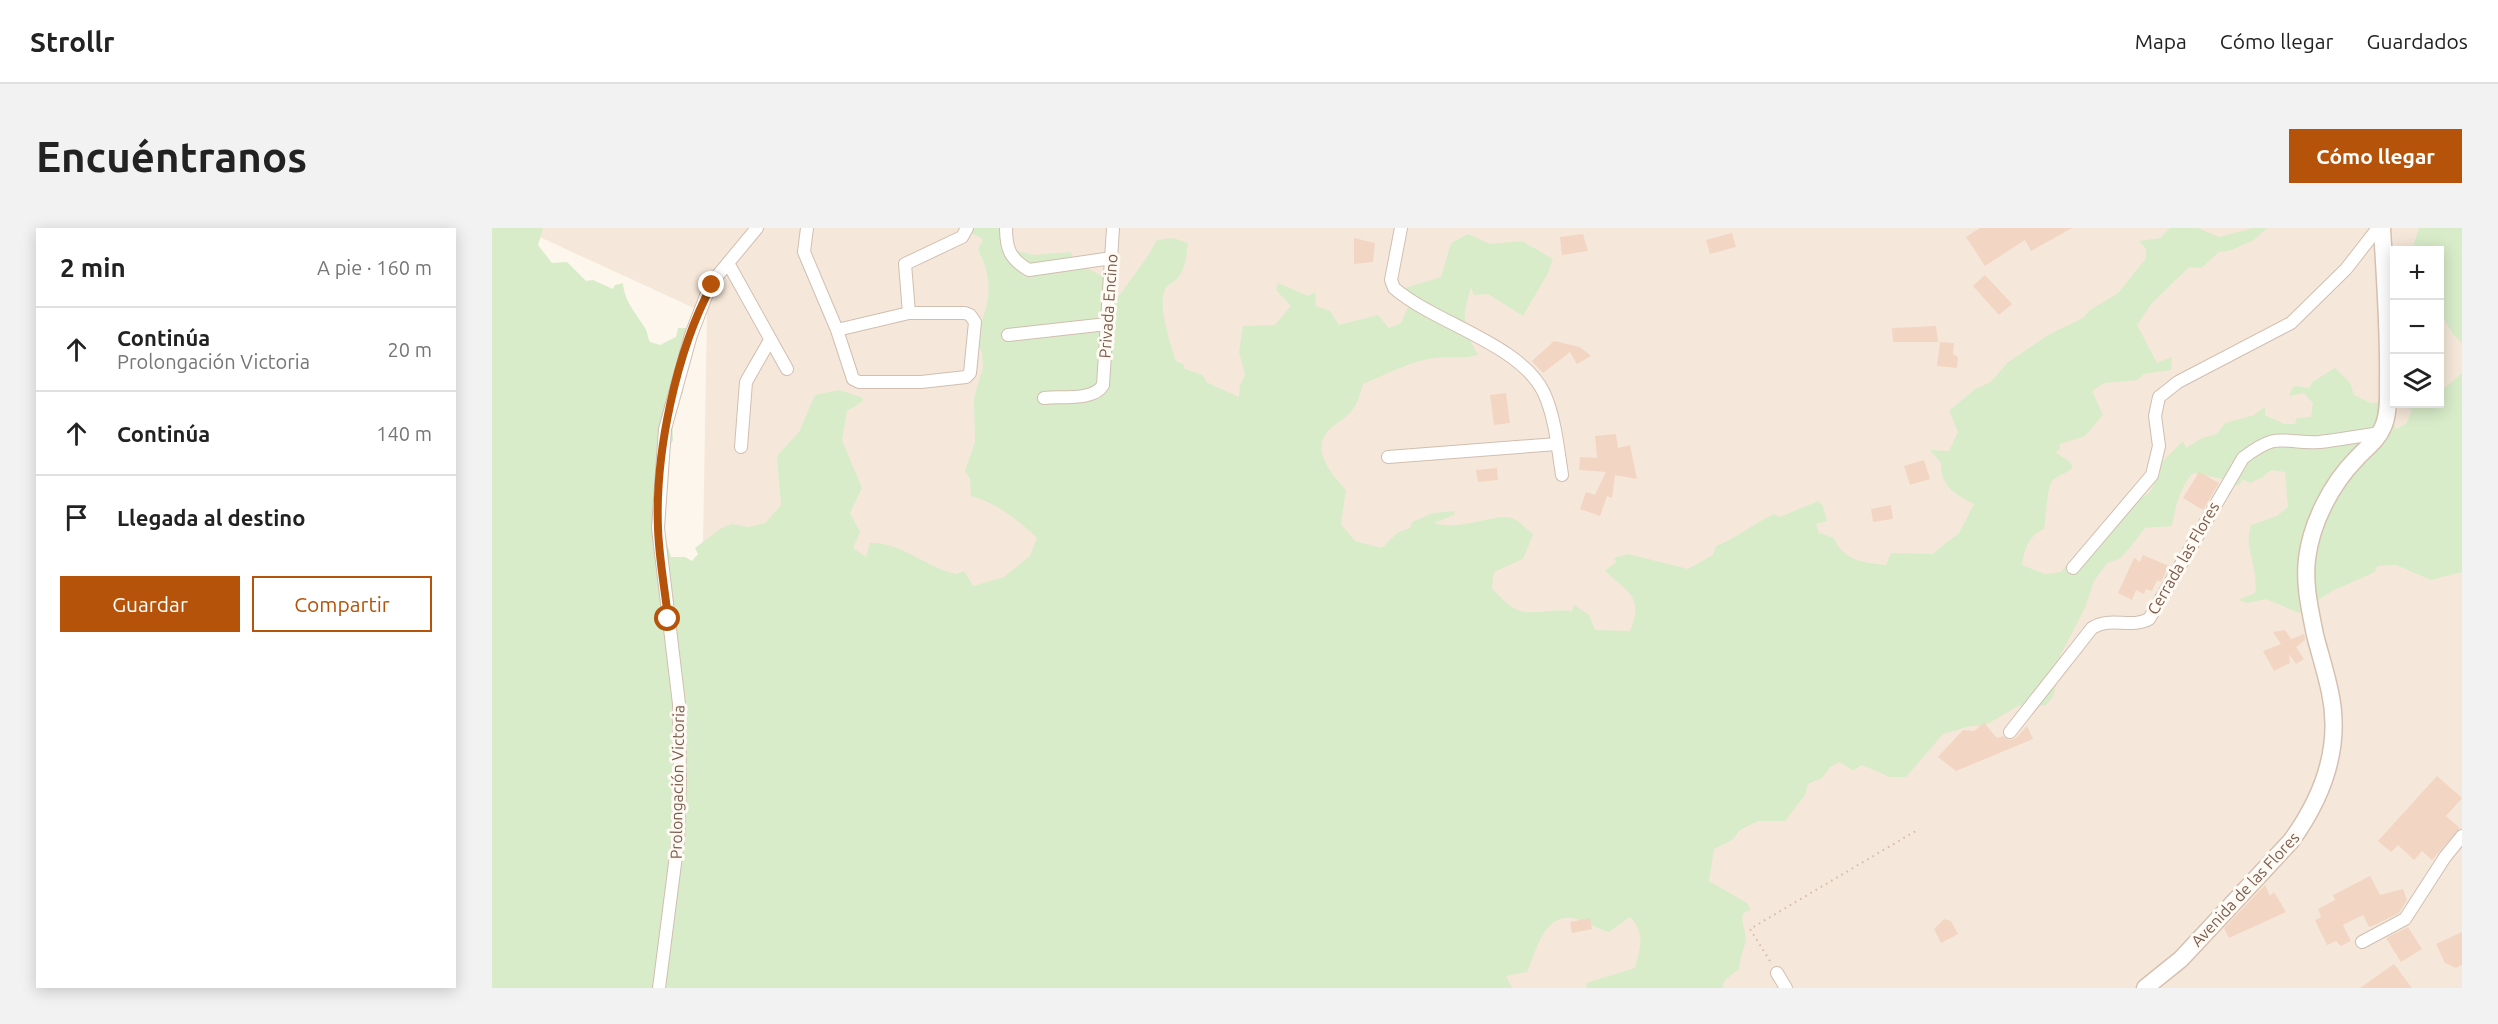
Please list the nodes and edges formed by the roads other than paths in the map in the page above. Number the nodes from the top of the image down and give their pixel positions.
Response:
1 (757, 228) edge
2 (807, 228) edge
3 (967, 228) edge
4 (1006, 228) edge
5 (1113, 228) edge
6 (1401, 228) edge
7 (2380, 228) edge
8 (1112, 258) junction
9 (728, 262) junction
10 (909, 313) junction
11 (1107, 324) junction
12 (837, 330) junction
13 (1008, 335) dead end
14 (770, 340) junction
15 (787, 369) dead end
16 (1044, 398) dead end
17 (2380, 433) junction
18 (1557, 444) junction
19 (741, 447) dead end
20 (1388, 457) dead end
21 (1562, 475) dead end
22 (2073, 568) dead end
23 (2010, 732) dead end
24 (2462, 836) edge
25 (2362, 942) dead end
26 (1777, 973) road end
27 (659, 988) edge
28 (1786, 988) edge
29 (2145, 988) edge

1 - 9 street, Prolongación Victoria
2 - 12 street
3 - 10 street
4 - 8 street
5 - 8 street, Privada Encino
6 - 18 street
7 - 17 street
7 - 22 street
8 - 11 street, Privada Encino
9 - 14 street
9 - 27 street, Prolongación Victoria
10 - 12 street
10 - 12 street
11 - 13 street
11 - 16 street, Privada Encino
14 - 15 street
14 - 19 street
17 - 23 street, Cerrada las Flores
17 - 29 street, Avenida de las Flores
18 - 20 street
18 - 21 street
24 - 25 street
26 - 28 street

